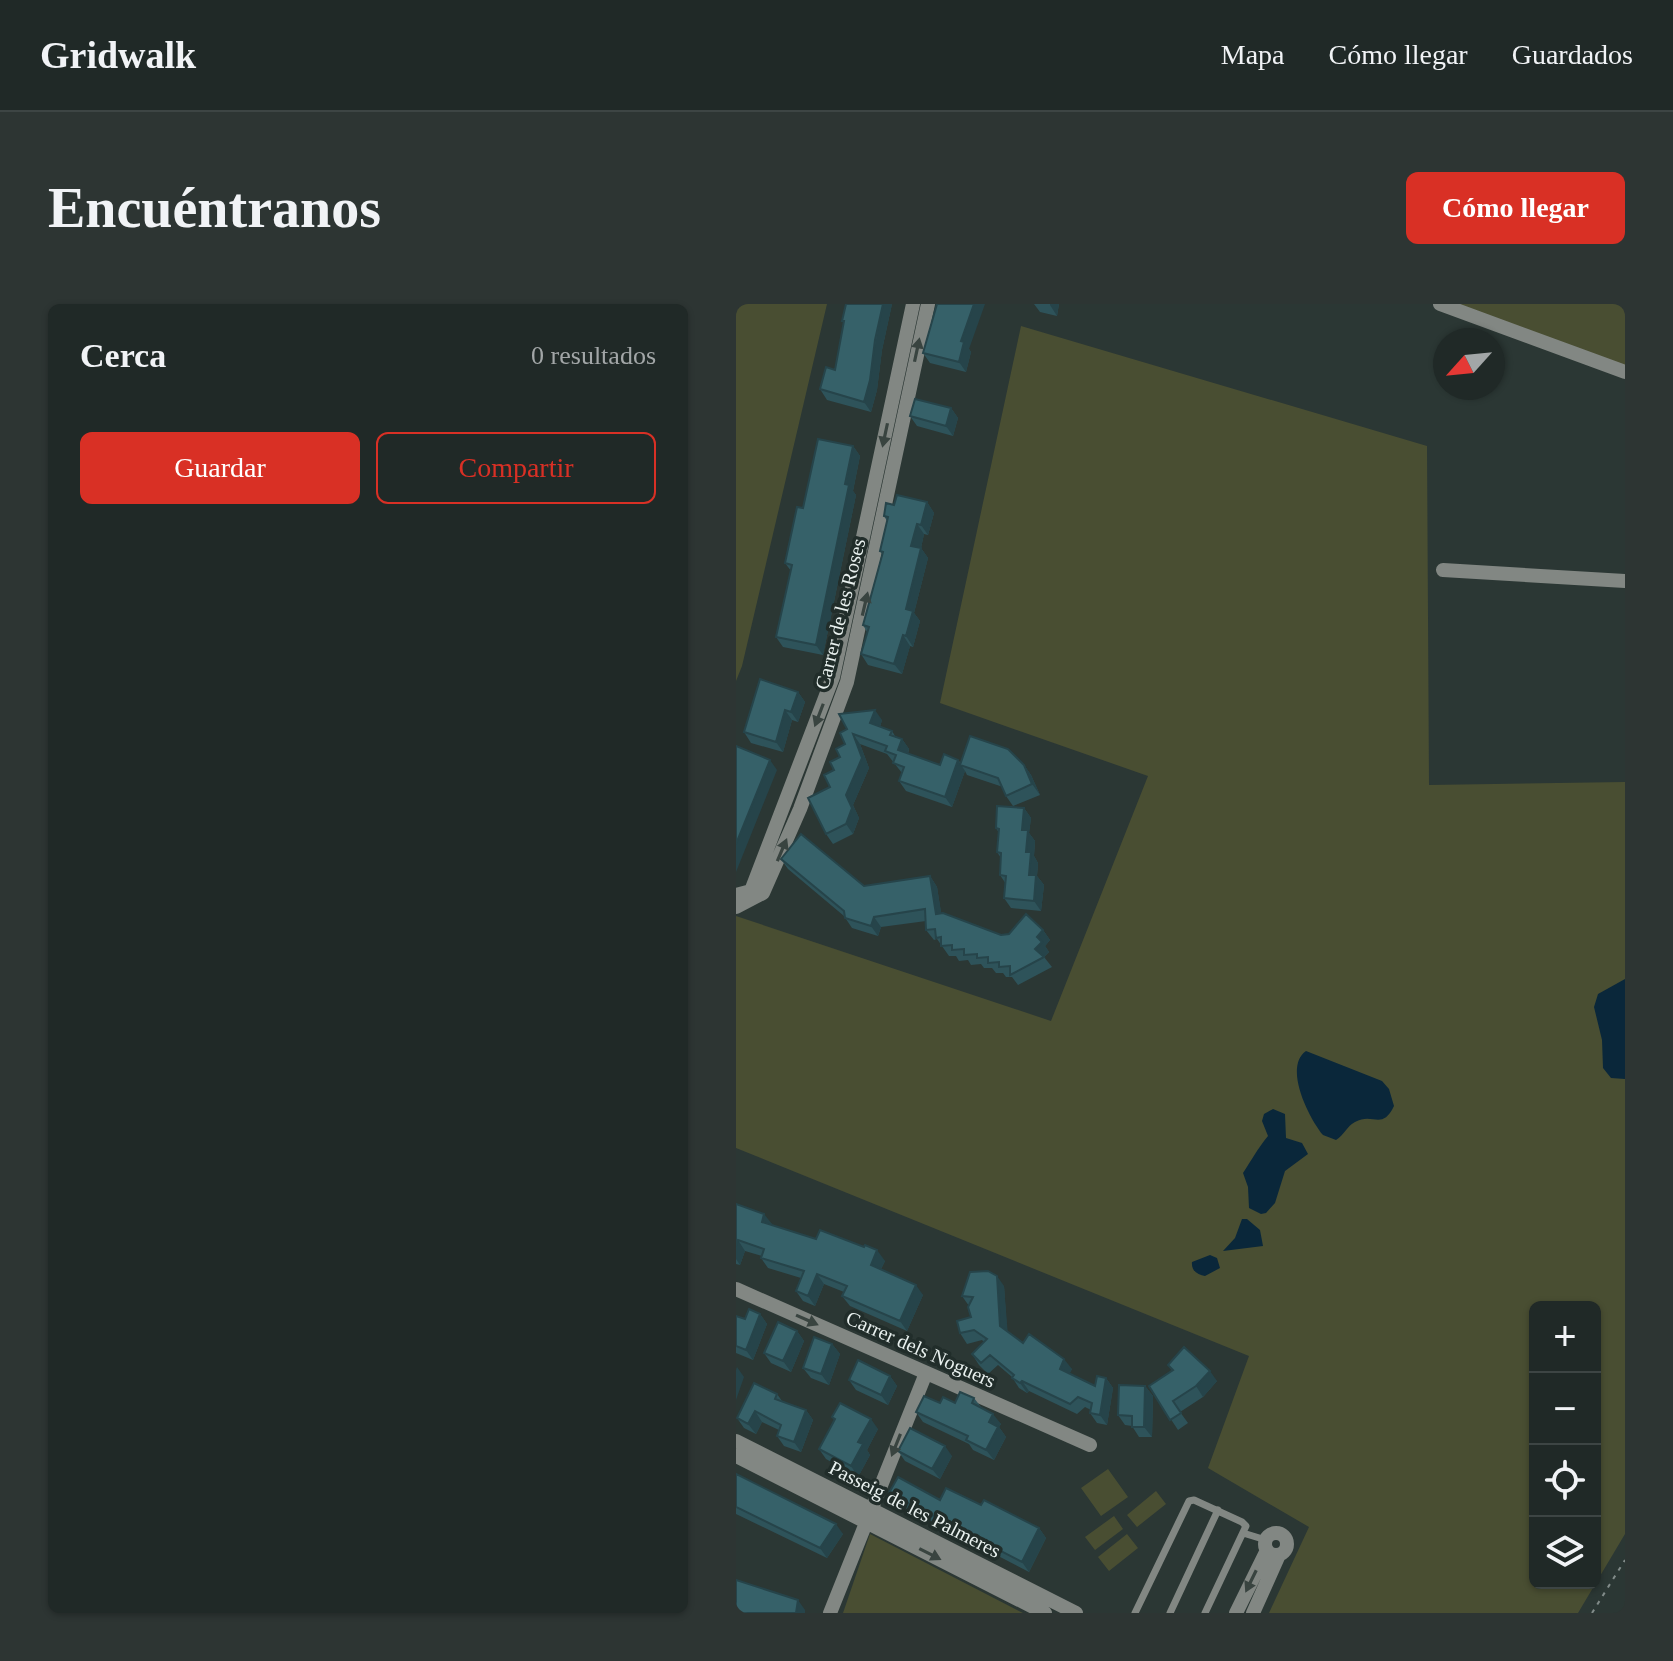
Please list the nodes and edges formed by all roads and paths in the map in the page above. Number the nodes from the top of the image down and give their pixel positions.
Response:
1 (913, 304) edge
2 (928, 304) edge
3 (1440, 304) edge
4 (1625, 372) edge
5 (1443, 570) dead end
6 (1625, 581) edge
7 (736, 895) edge
8 (736, 907) edge
9 (736, 1289) edge
10 (926, 1373) junction
11 (736, 1441) edge
12 (1090, 1445) dead end
13 (736, 1456) edge
14 (1218, 1510) junction
15 (867, 1515) junction
16 (1243, 1533) junction
17 (1270, 1548) junction
18 (1625, 1560) edge
19 (830, 1613) edge
20 (1045, 1613) edge
21 (1076, 1613) edge
22 (1135, 1613) edge
23 (1170, 1613) edge
24 (1205, 1613) edge
25 (1236, 1613) edge
26 (1253, 1613) edge
27 (1592, 1613) edge

1 -> 7 street, Carrer de les Roses
8 -> 2 street, Carrer de les Roses
3 - 4 street
5 - 6 street
9 -> 10 street, Carrer dels Noguers
10 - 12 street, Carrer dels Noguers
10 -> 15 street
11 - 15 street, Passeig de les Palmeres
13 - 15 street, Passeig de les Palmeres
14 - 16 lane
14 - 22 lane
14 - 23 lane
15 - 19 street
15 -> 20 street, Passeig de les Palmeres
15 - 21 street, Passeig de les Palmeres
16 - 17 lane
16 - 24 lane
17 -> 25 street
17 - 26 street
18 - 27 path

